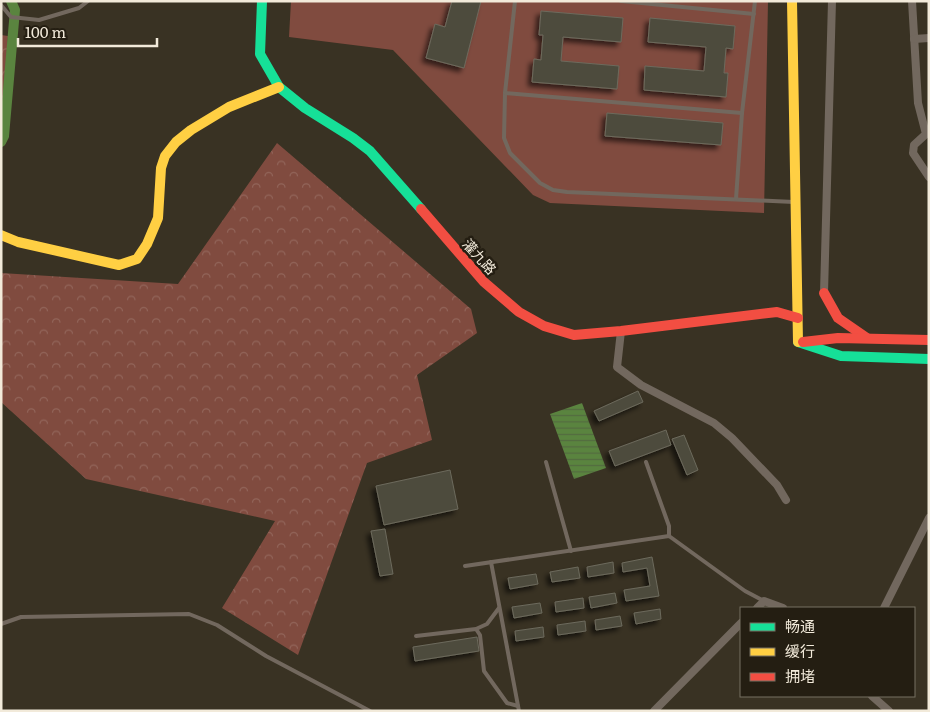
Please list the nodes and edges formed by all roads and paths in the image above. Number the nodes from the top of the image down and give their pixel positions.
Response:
1 (88, 1) edge
2 (262, 1) edge
3 (514, 1) edge
4 (621, 1) edge
5 (754, 1) edge
6 (792, 1) edge
7 (832, 1) edge
8 (912, 1) edge
9 (1, 5) edge
10 (754, 14) junction
11 (929, 38) edge
12 (914, 39) junction
13 (279, 87) junction
14 (505, 93) junction
15 (742, 113) junction
16 (929, 177) edge
17 (736, 200) junction
18 (797, 202) junction
19 (1, 235) edge
20 (824, 293) joint
21 (798, 318) junction
22 (621, 331) junction
23 (868, 339) junction
24 (929, 340) edge
25 (798, 342) junction
26 (929, 359) edge
27 (546, 462) dead end
28 (646, 462) dead end
29 (786, 500) dead end
30 (929, 518) edge
31 (668, 536) junction
32 (571, 550) junction
33 (491, 562) junction
34 (465, 566) dead end
35 (764, 601) junction
36 (758, 607) edge
37 (780, 607) edge
38 (884, 607) edge
39 (500, 608) junction
40 (1, 624) edge
41 (740, 625) edge
42 (476, 629) junction
43 (416, 636) dead end
44 (873, 697) edge
45 (519, 709) edge
46 (370, 711) edge
47 (654, 711) edge
48 (889, 711) edge

1 - 9 lane
2 - 13 street, 灌九路
3 - 14 lane
4 - 10 lane
5 - 10 lane
6 - 18 street
7 - 20 street
8 - 12 street
10 - 15 lane
11 - 12 street
12 - 16 street
13 - 19 street
13 - 22 street, 灌九路
14 - 15 lane
14 - 17 lane
15 - 17 lane
17 - 18 lane
18 - 21 street
20 - 23 street
21 - 22 street, 灌九路
21 - 25 street
22 - 29 street
23 - 24 street
23 - 25 street
25 - 26 street
27 - 32 lane
28 - 31 lane
30 - 38 street
31 - 32 lane
31 - 35 lane
32 - 33 lane
33 - 34 lane
33 - 39 lane
35 - 36 street
35 - 37 street
39 - 42 lane
39 - 45 lane
40 - 46 lane
41 - 47 street
42 - 43 lane
42 - 45 lane
44 - 48 street

